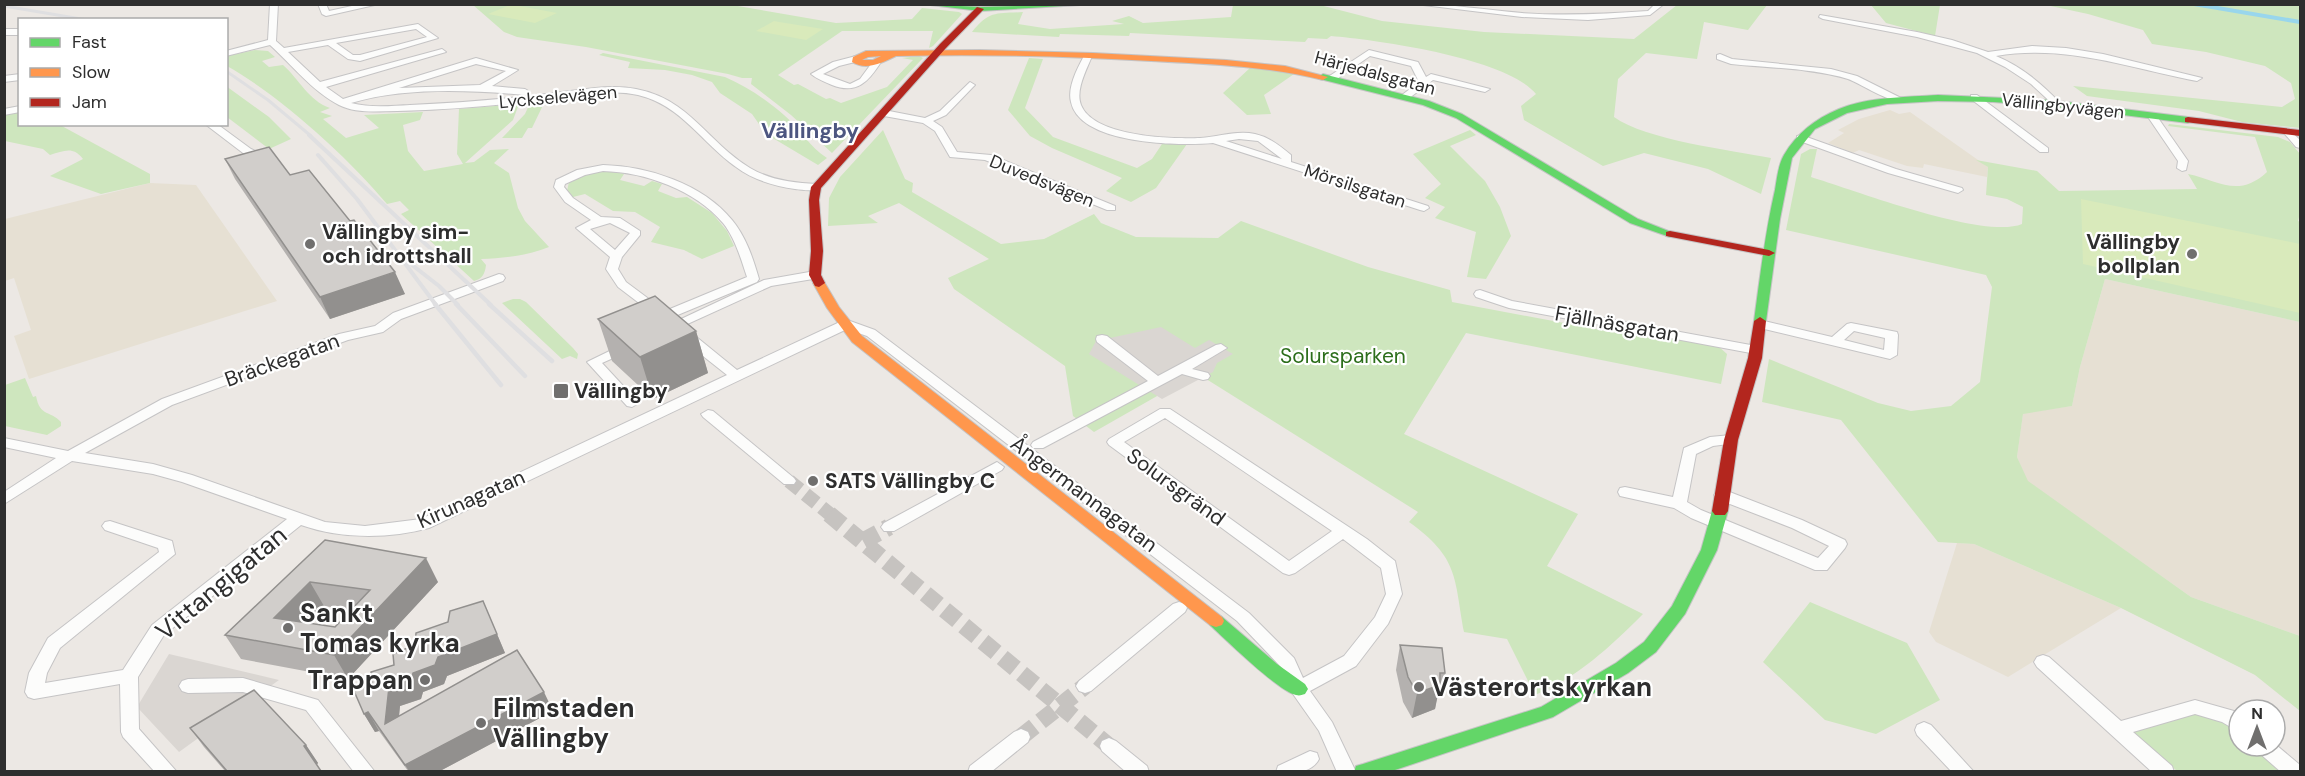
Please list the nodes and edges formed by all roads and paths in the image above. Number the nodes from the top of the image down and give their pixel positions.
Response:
1 (274, 4) edge
2 (322, 4) edge
3 (375, 4) edge
4 (926, 4) edge
5 (1094, 4) edge
6 (1419, 4) edge
7 (1660, 4) edge
8 (980, 9) junction
9 (1823, 17) dead end
10 (272, 42) junction
11 (329, 42) junction
12 (282, 51) junction
13 (442, 52) dead end
14 (938, 52) junction
15 (228, 53) edge
16 (895, 53) junction
17 (1986, 55) junction
18 (1088, 56) junction
19 (1720, 57) dead end
20 (856, 59) junction
21 (877, 63) junction
22 (1331, 78) junction
23 (2197, 78) dead end
24 (1424, 83) junction
25 (321, 85) junction
26 (969, 85) dead end
27 (482, 88) junction
28 (1485, 89) dead end
29 (378, 92) junction
30 (530, 92) dead end
31 (1405, 97) junction
32 (1974, 97) junction
33 (1898, 99) junction
34 (342, 103) junction
35 (2057, 105) junction
36 (884, 113) junction
37 (2153, 117) junction
38 (926, 121) junction
39 (213, 126) edge
40 (2295, 133) edge
41 (1801, 138) junction
42 (1214, 140) junction
43 (2301, 145) edge
44 (2044, 150) dead end
45 (263, 157) edge
46 (1286, 164) junction
47 (2182, 168) dead end
48 (816, 187) junction
49 (1958, 190) dead end
50 (1111, 208) dead end
51 (1424, 208) dead end
52 (598, 220) junction
53 (1768, 253) junction
54 (616, 256) junction
55 (815, 274) junction
56 (499, 278) dead end
57 (1480, 294) dead end
58 (846, 324) junction
59 (1760, 324) junction
60 (659, 332) edge
61 (682, 332) edge
62 (1102, 339) dead end
63 (638, 342) edge
64 (1834, 342) dead end
65 (1221, 348) dead end
66 (1756, 350) junction
67 (1181, 370) junction
68 (736, 376) junction
69 (1203, 376) dead end
70 (1157, 382) junction
71 (632, 403) dead end
72 (708, 414) dead end
73 (1731, 440) junction
74 (4, 442) edge
75 (1038, 445) dead end
76 (69, 456) junction
77 (997, 467) dead end
78 (789, 481) tunnel mouth
79 (1626, 492) dead end
80 (1722, 495) junction
81 (4, 500) edge
82 (1679, 504) junction
83 (298, 519) junction
84 (1718, 523) junction
85 (110, 526) dead end
86 (889, 527) tunnel mouth
87 (1343, 531) junction
88 (1179, 608) dead end
89 (2043, 663) dead end
90 (129, 676) junction
91 (188, 687) dead end
92 (1085, 687) tunnel mouth
93 (1299, 689) junction
94 (2227, 716) edge
95 (2118, 729) junction
96 (1924, 730) dead end
97 (1021, 737) tunnel mouth
98 (1109, 746) tunnel mouth
99 (2279, 758) edge
100 (1310, 759) dead end
101 (168, 771) edge
102 (366, 771) edge
103 (977, 771) edge
104 (1140, 771) edge
105 (1285, 771) edge
106 (1347, 771) edge
107 (1363, 771) edge
108 (1965, 771) edge
109 (2165, 771) edge
110 (2295, 771) edge

1 - 10 street
2 - 3 street
4 - 8 street
5 - 8 street
6 - 7 street
8 - 14 street
9 - 17 street
10 - 12 street
10 - 15 street
11 - 11 street
11 - 12 street
12 - 25 street
13 - 25 street
14 - 16 street
14 - 18 street, Härjedalsgatan
14 - 36 street
16 - 20 street
16 - 21 street
17 - 23 street
17 - 35 street
18 - 22 street, Härjedalsgatan
18 - 42 street, Mörsilsgatan
19 - 33 street, Vällingbyvägen
20 - 21 street
20 - 21 street
22 - 24 street
22 - 31 street, Härjedalsgatan
24 - 28 street
24 - 31 street
25 - 34 street
26 - 38 street
27 - 29 street, Lyckselevägen
27 - 29 street, Lyckselevägen
27 - 30 street
29 - 34 street, Lyckselevägen
31 - 53 street, Härjedalsgatan
32 - 33 street, Vällingbyvägen
32 - 35 street, Vällingbyvägen
32 - 44 street, Vällingbyvägen
33 - 41 street, Vällingbyvägen
34 - 48 street, Lyckselevägen
35 - 37 street, Vällingbyvägen
36 - 38 street
36 - 48 street
37 - 40 street, Vällingbyvägen
37 - 47 street, Vällingbyvägen
38 - 50 street, Duvedsvägen
39 - 45 street
40 - 43 street
41 - 49 street
41 - 53 street, Vällingbyvägen
42 - 46 street, Mörsilsgatan
42 - 46 street, Mörsilsgatan
46 - 51 street, Mörsilsgatan
48 - 55 street
52 - 54 street
52 - 54 street
52 - 54 street
53 - 59 street, Vällingbyvägen
55 - 58 street
55 - 60 street
56 - 76 street, Bräckegatan
57 - 66 street, Fjällnäsgatan
58 - 68 street, Kirunagatan
58 - 93 street, Ångermannagatan
59 - 64 street
59 - 66 street, Vällingbyvägen
61 - 68 street
62 - 70 street
63 - 71 street
65 - 67 street
66 - 73 street, Vällingbyvägen
67 - 69 street
67 - 70 street
68 - 83 street, Kirunagatan
70 - 75 street
72 - 78 street
73 - 80 street, Vällingbyvägen
73 - 82 street
74 - 76 street, Kirunagatan
76 - 81 street, Bräckegatan
76 - 83 street, Kirunagatan
77 - 86 street
79 - 82 street
80 - 84 street, Vällingbyvägen
80 - 84 street
82 - 84 street
83 - 90 street, Vittangigatan
84 - 107 street, Vällingbyvägen
85 - 90 street
87 - 87 street, Solursgränd
87 - 93 street, Solursgränd
88 - 92 street
89 - 95 street
90 - 101 street
91 - 102 street
93 - 106 street, Ångermannagatan
94 - 95 street
95 - 109 street
96 - 108 street
97 - 103 street
98 - 104 street
99 - 110 street
100 - 105 street

